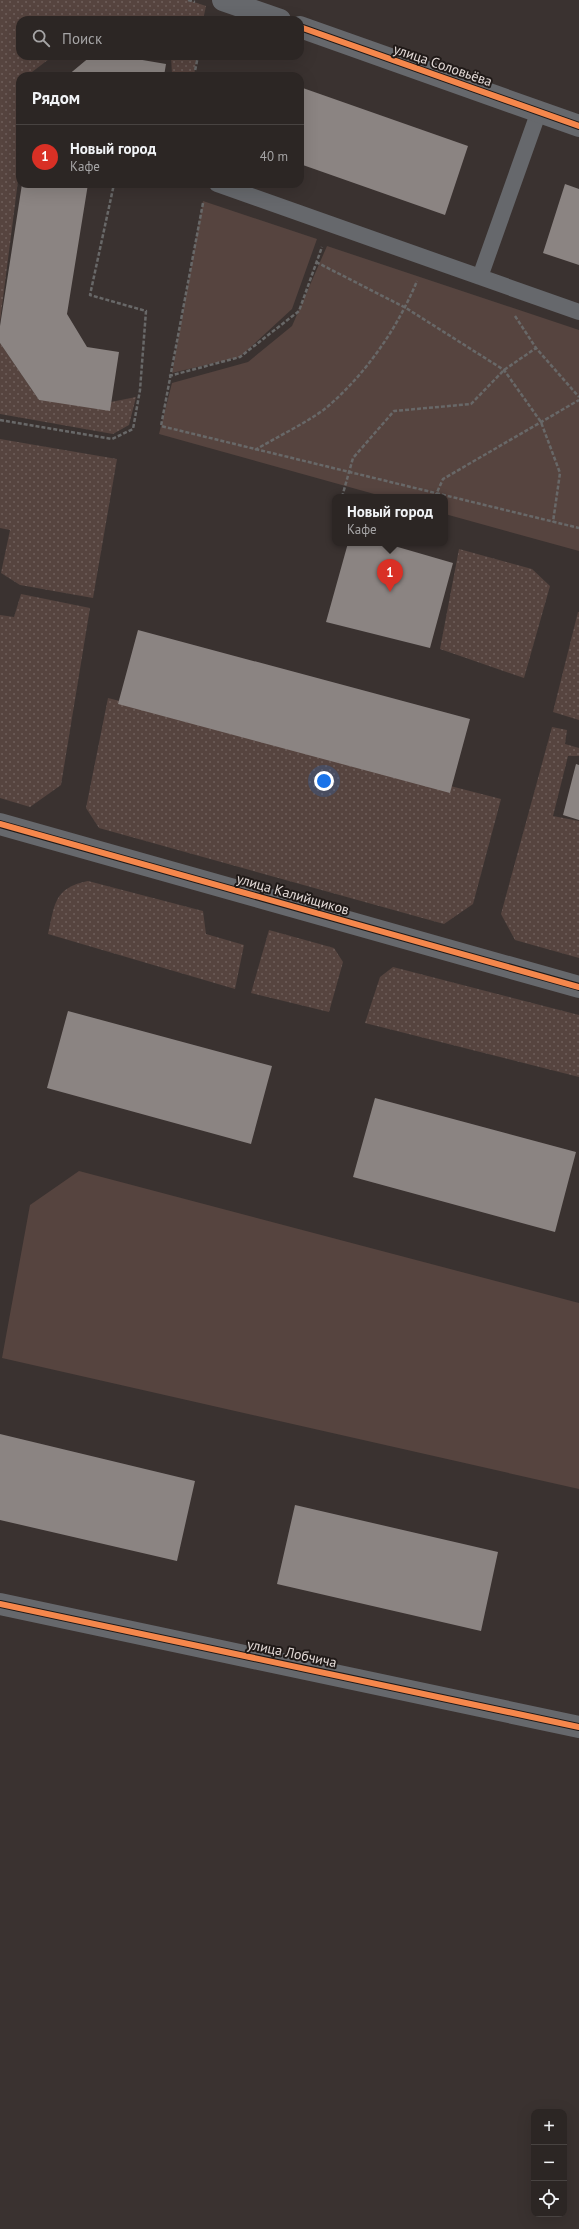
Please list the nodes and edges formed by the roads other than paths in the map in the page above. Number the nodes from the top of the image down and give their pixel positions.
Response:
1 (223, 0) edge
2 (269, 16) edge
3 (304, 28) edge
4 (539, 111) junction
5 (579, 126) edge
6 (228, 188) edge
7 (480, 277) junction
8 (579, 312) edge
9 (0, 824) edge
10 (579, 987) edge
11 (0, 1604) edge
12 (579, 1727) edge

1 - 2 street
3 - 4 street, улица Соловьёва
4 - 5 street, улица Соловьёва
4 - 7 lane
6 - 7 lane
7 - 8 lane
9 - 10 street, улица Калийщиков
11 - 12 street, улица Лобчича

